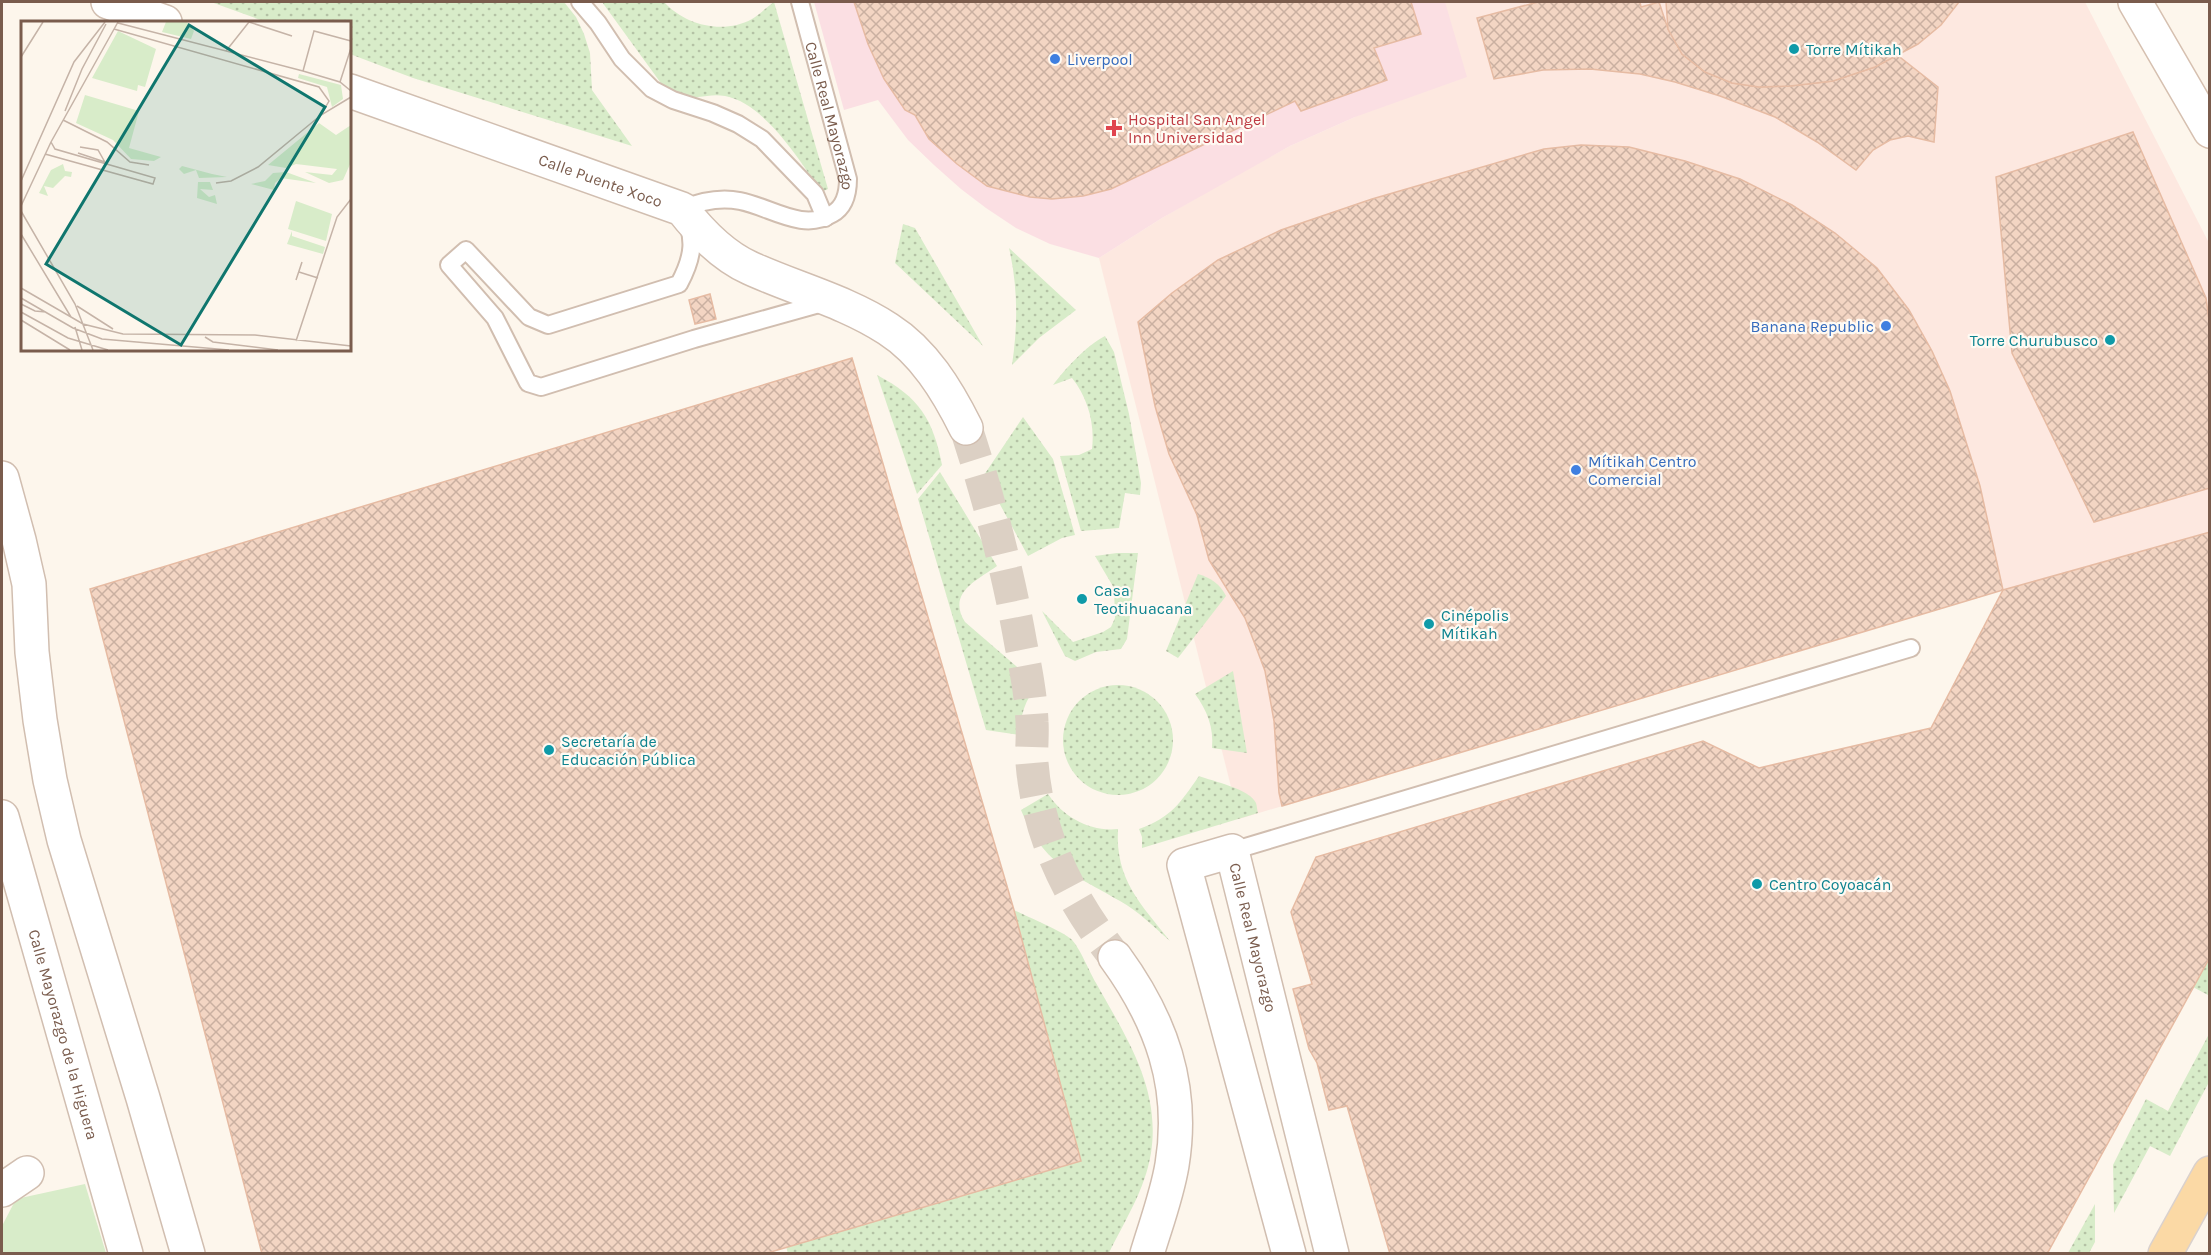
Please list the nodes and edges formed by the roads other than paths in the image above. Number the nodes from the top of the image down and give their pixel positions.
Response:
1 (108, 2) edge
2 (580, 2) edge
3 (800, 2) edge
4 (2135, 2) edge
5 (162, 21) edge
6 (351, 91) edge
7 (2210, 131) edge
8 (682, 209) junction
9 (825, 218) junction
10 (832, 300) junction
11 (966, 428) tunnel mouth
12 (2, 478) edge
13 (1911, 648) dead end
14 (2, 818) edge
15 (1232, 851) junction
16 (14, 901) edge
17 (1115, 957) tunnel mouth
18 (2210, 1173) edge
19 (126, 1254) edge
20 (188, 1254) edge
21 (1147, 1254) edge
22 (1289, 1254) edge
23 (1332, 1254) edge
24 (2165, 1254) edge

1 - 5 street
2 - 9 lane
3 - 9 lane, Calle Real Mayorazgo
4 - 7 street
6 - 8 street, Calle Puente Xoco
8 - 9 lane
8 - 10 street, Calle Puente Xoco
8 - 10 lane
10 - 11 street
12 - 20 street
13 - 15 lane
14 - 16 street, Calle Mayorazgo de la Higuera
15 - 22 street, Calle Real Mayorazgo
15 - 23 street, Calle Real Mayorazgo
16 - 19 street, Calle Mayorazgo de la Higuera
17 - 21 street
18 - 24 main road

